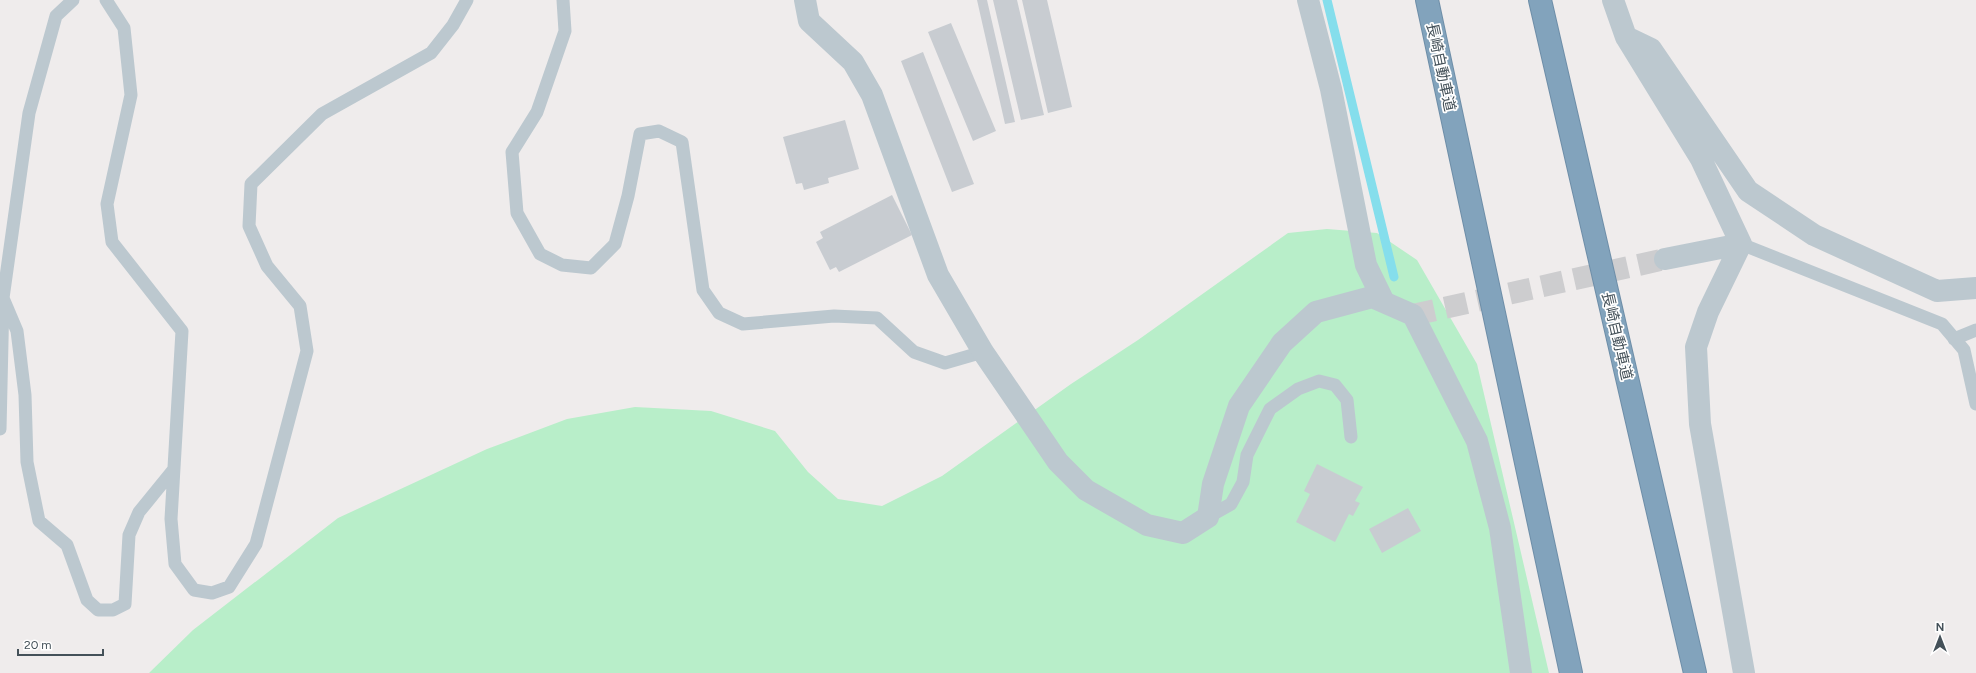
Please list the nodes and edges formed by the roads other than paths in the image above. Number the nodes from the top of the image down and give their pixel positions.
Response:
1 (73, 0) edge
2 (106, 0) edge
3 (467, 0) edge
4 (563, 0) edge
5 (804, 0) edge
6 (1308, 0) edge
7 (1427, 0) edge
8 (1540, 0) edge
9 (1613, 0) edge
10 (1626, 37) junction
11 (1741, 244) junction
12 (1665, 259) tunnel mouth
13 (1976, 288) edge
14 (3, 298) junction
15 (1384, 302) junction
16 (1976, 330) edge
17 (1954, 339) junction
18 (983, 352) junction
19 (1976, 404) edge
20 (0, 430) edge
21 (1351, 437) dead end
22 (174, 469) junction
23 (1208, 517) junction
24 (1521, 673) edge
25 (1571, 673) edge
26 (1695, 673) edge
27 (1744, 673) edge

1 - 14 lane
2 - 22 lane
3 - 22 lane
4 - 18 lane
5 - 18 street
6 - 15 street
7 - 25 highway, 長崎自動車道
8 - 26 highway, 長崎自動車道
9 - 10 street
10 - 11 street
10 - 13 street
11 - 12 street
11 - 17 lane
11 - 27 street
14 - 20 lane
14 - 22 lane
15 - 23 street
15 - 24 street
16 - 17 lane
17 - 19 lane
18 - 23 street
21 - 23 lane

